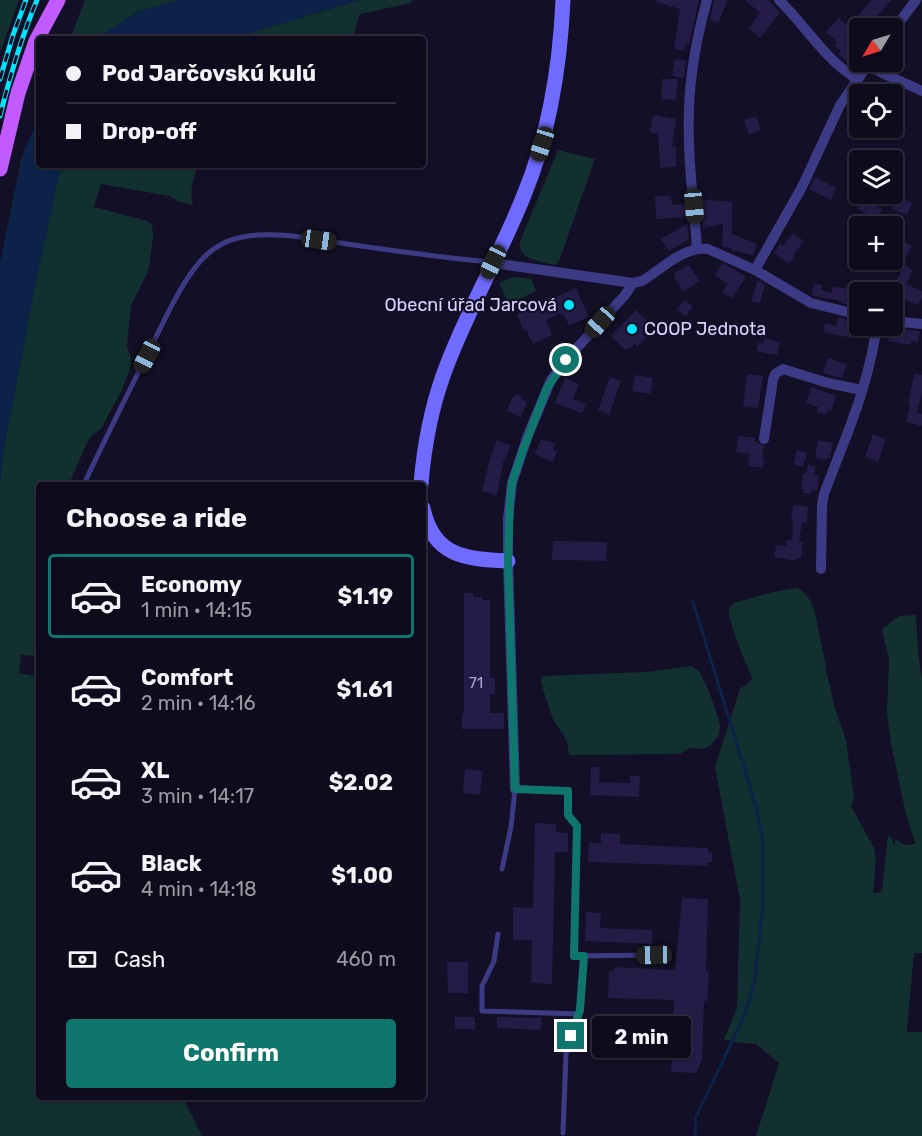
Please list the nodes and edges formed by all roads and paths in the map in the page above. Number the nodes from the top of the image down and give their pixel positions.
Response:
1 (58, 0) edge
2 (563, 0) edge
3 (707, 0) edge
4 (779, 0) edge
5 (916, 0) edge
6 (902, 18) edge
7 (39, 36) edge
8 (36, 41) edge
9 (862, 72) edge
10 (880, 72) edge
11 (857, 79) junction
12 (922, 91) edge
13 (0, 169) edge
14 (697, 249) junction
15 (493, 262) junction
16 (755, 270) junction
17 (633, 283) junction
18 (849, 313) edge
19 (903, 322) edge
20 (922, 324) edge
21 (875, 336) edge
22 (862, 390) junction
23 (764, 438) dead end
24 (85, 482) edge
25 (421, 482) edge
26 (426, 519) edge
27 (508, 561) junction
28 (821, 569) dead end
29 (515, 789) junction
30 (502, 870) dead end
31 (498, 934) dead end
32 (663, 953) dead end
33 (584, 956) junction
34 (579, 1014) junction
35 (563, 1133) dead end

1 - 7 main road
2 - 15 street
3 - 14 street
4 - 11 street
5 - 6 street
8 - 13 main road
9 - 11 street
10 - 12 street
11 - 16 street
14 - 16 street
14 - 17 street
15 - 17 street
15 - 24 lane
15 - 25 street
16 - 18 street
17 - 27 street
19 - 20 street
21 - 22 street
22 - 23 street
22 - 28 street
26 - 27 street
27 - 29 street
29 - 30 lane
29 - 33 lane
31 - 34 lane
32 - 33 lane
33 - 34 lane
34 - 35 lane

